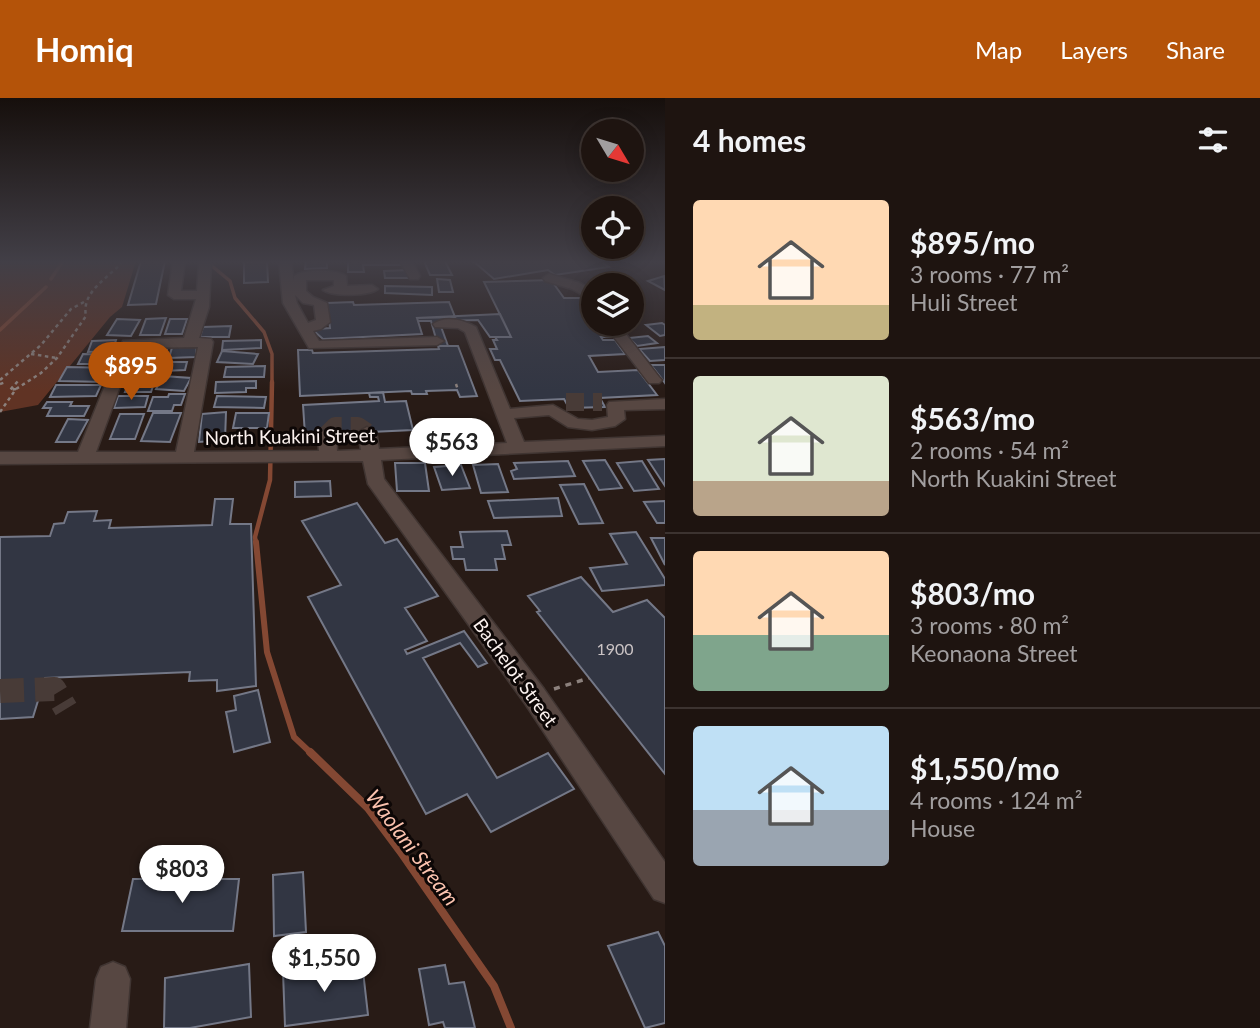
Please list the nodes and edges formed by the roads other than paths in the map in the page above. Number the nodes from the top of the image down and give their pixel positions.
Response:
1 (201, 304) edge
2 (291, 304) edge
3 (320, 304) edge
4 (303, 328) junction
5 (620, 336) edge
6 (438, 341) junction
7 (475, 341) junction
8 (190, 342) junction
9 (665, 403) edge
10 (504, 414) junction
11 (327, 434) dead end
12 (665, 441) edge
13 (369, 444) junction
14 (518, 449) junction
15 (85, 457) junction
16 (184, 457) junction
17 (328, 457) junction
18 (0, 458) edge
19 (665, 888) edge
20 (113, 979) dead end
21 (108, 1028) edge

1 - 8 street
2 - 4 street
3 - 4 street
4 - 6 street
5 - 9 street
6 - 7 street
6 - 7 street
7 - 10 street
8 - 15 street
8 - 16 street
9 - 10 street
10 - 14 street
11 - 17 street
12 - 14 street, North Kuakini Street
13 - 14 street, North Kuakini Street
13 - 17 street, North Kuakini Street
13 - 19 street, Bachelot Street
15 - 16 street, North Kuakini Street
15 - 18 street, North Kuakini Street
16 - 17 street, North Kuakini Street
20 - 21 street

